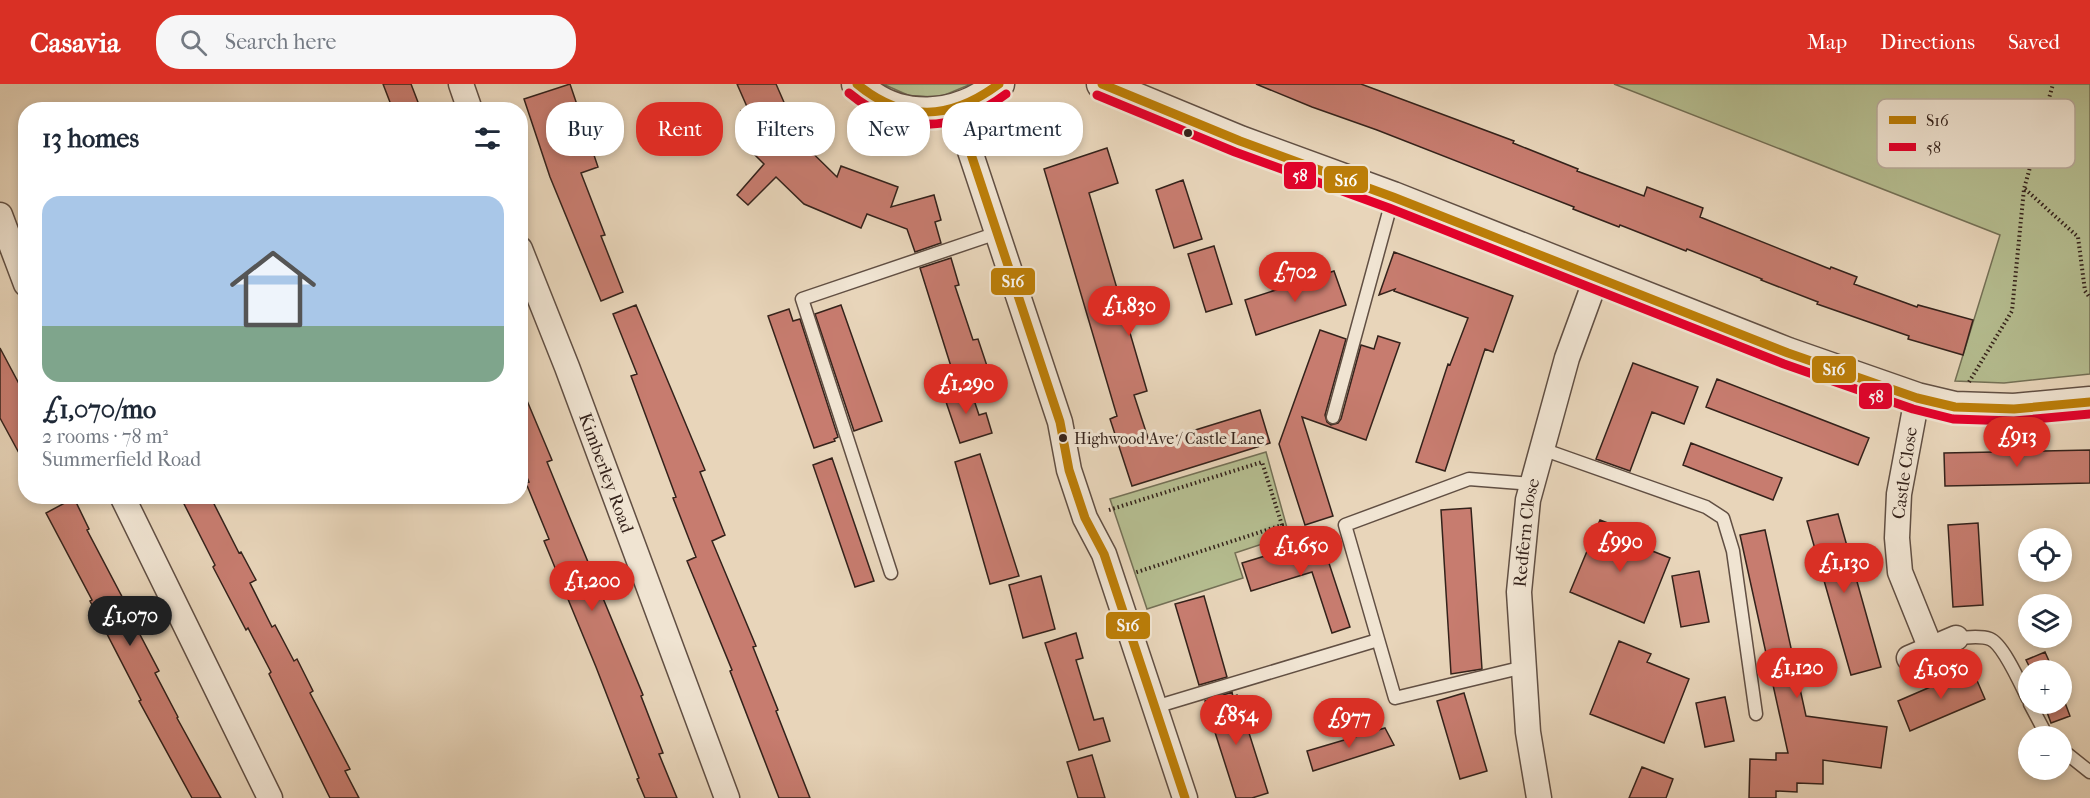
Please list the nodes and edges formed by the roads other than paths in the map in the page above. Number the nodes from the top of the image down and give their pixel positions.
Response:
1 (461, 84) edge
2 (857, 84) edge
3 (999, 84) edge
4 (1102, 84) edge
5 (467, 102) edge
6 (971, 102) edge
7 (942, 111) edge
8 (972, 156) edge
9 (1394, 197) junction
10 (0, 215) edge
11 (997, 233) junction
12 (18, 263) edge
13 (528, 269) edge
14 (1597, 276) junction
15 (1917, 398) junction
16 (2090, 402) edge
17 (1333, 417) dead end
18 (1542, 449) junction
19 (1533, 484) junction
20 (126, 504) edge
21 (891, 573) dead end
22 (1956, 639) joint
23 (1378, 640) junction
24 (1931, 649) junction
25 (1909, 658) dead end
26 (1524, 667) junction
27 (2018, 679) edge
28 (1155, 707) junction
29 (1756, 714) dead end
30 (2072, 758) edge
31 (2090, 772) edge
32 (270, 798) edge
33 (727, 798) edge
34 (1185, 798) edge
35 (1539, 798) edge

1 - 5 street
2 - 7 street
3 - 6 street
4 - 9 street
8 - 11 street
9 - 14 street
9 - 17 lane
10 - 12 street
11 - 21 lane
11 - 28 street
13 - 33 street, Kimberley Road
14 - 15 street
14 - 18 street, Redfern Close
15 - 16 street
15 - 24 street, Castle Close
18 - 19 street, Redfern Close
18 - 29 lane
19 - 23 lane
19 - 26 street, Redfern Close
20 - 32 street
22 - 24 street
22 - 27 lane
23 - 26 lane
23 - 28 lane
24 - 25 street
26 - 35 street, Redfern Close
28 - 34 street
30 - 31 lane

